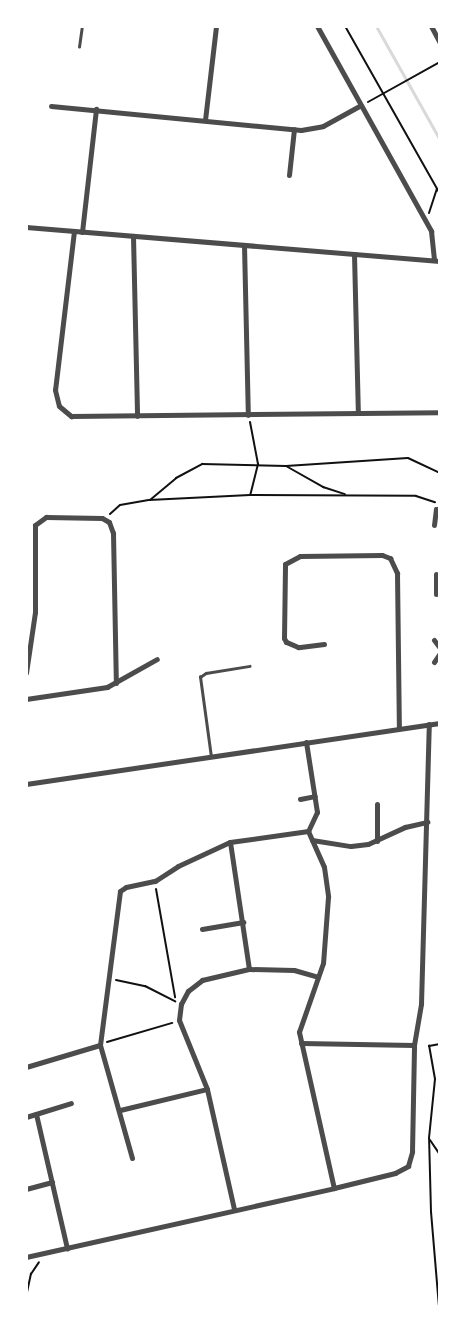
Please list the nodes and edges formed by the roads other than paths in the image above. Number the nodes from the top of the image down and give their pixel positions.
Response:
1 (82, 26) edge
2 (216, 26) edge
3 (317, 26) edge
4 (431, 26) edge
5 (440, 42) edge
6 (79, 47) dead end
7 (361, 105) junction
8 (51, 106) dead end
9 (96, 109) junction
10 (205, 120) junction
11 (294, 129) junction
12 (289, 175) dead end
13 (26, 227) edge
14 (74, 232) junction
15 (82, 232) junction
16 (134, 236) junction
17 (244, 245) junction
18 (354, 254) junction
19 (437, 260) edge
20 (440, 412) edge
21 (358, 413) junction
22 (248, 414) junction
23 (137, 416) junction
24 (438, 509) edge
25 (434, 525) dead end
26 (436, 574) dead end
27 (439, 583) edge
28 (436, 594) dead end
29 (434, 640) dead end
30 (324, 644) dead end
31 (440, 648) edge
32 (440, 653) edge
33 (157, 659) dead end
34 (434, 662) dead end
35 (249, 666) dead end
36 (26, 673) edge
37 (116, 683) junction
38 (26, 699) edge
39 (440, 722) edge
40 (429, 724) junction
41 (399, 728) junction
42 (306, 742) junction
43 (211, 756) junction
44 (26, 784) edge
45 (314, 796) junction
46 (300, 799) dead end
47 (377, 804) dead end
48 (426, 822) junction
49 (308, 831) junction
50 (312, 840) junction
51 (377, 841) junction
52 (230, 842) junction
53 (243, 922) junction
54 (202, 929) dead end
55 (249, 969) junction
56 (318, 977) junction
57 (300, 1043) junction
58 (100, 1045) junction
59 (414, 1045) junction
60 (26, 1067) edge
61 (207, 1089) junction
62 (71, 1103) dead end
63 (120, 1110) junction
64 (36, 1114) junction
65 (26, 1117) edge
66 (132, 1158) dead end
67 (52, 1182) junction
68 (334, 1188) junction
69 (26, 1189) edge
70 (234, 1209) junction
71 (68, 1248) junction
72 (26, 1257) edge

1 - 6 lane
2 - 10 street
3 - 7 street
4 - 5 street
7 - 11 street
7 - 19 street
8 - 9 street
9 - 10 street
9 - 15 street
10 - 11 street
11 - 12 street
13 - 14 street
14 - 15 street
14 - 23 street
15 - 16 street
16 - 17 street
16 - 23 street
17 - 18 street
17 - 22 street
18 - 19 street
18 - 21 street
20 - 21 street
21 - 22 street
22 - 23 street
24 - 25 street
26 - 27 street
27 - 28 street
29 - 31 street
30 - 41 street
32 - 34 street
33 - 37 street
35 - 43 lane
36 - 37 street
37 - 38 street
39 - 40 street
40 - 41 street
40 - 48 street
41 - 42 street
42 - 43 street
42 - 45 street
43 - 44 street
45 - 46 street
45 - 49 street
47 - 51 street
48 - 51 street
48 - 59 street
49 - 50 street
49 - 52 street
50 - 51 street
50 - 56 street
52 - 53 street
52 - 58 street
53 - 54 street
53 - 55 street
55 - 56 street
55 - 61 street
56 - 57 street
57 - 59 street
57 - 68 street
58 - 60 street
58 - 63 street
59 - 68 street
61 - 63 street
61 - 70 street
62 - 64 street
63 - 66 street
64 - 65 street
64 - 67 street
67 - 69 street
67 - 71 street
68 - 70 street
70 - 71 street
71 - 72 street

